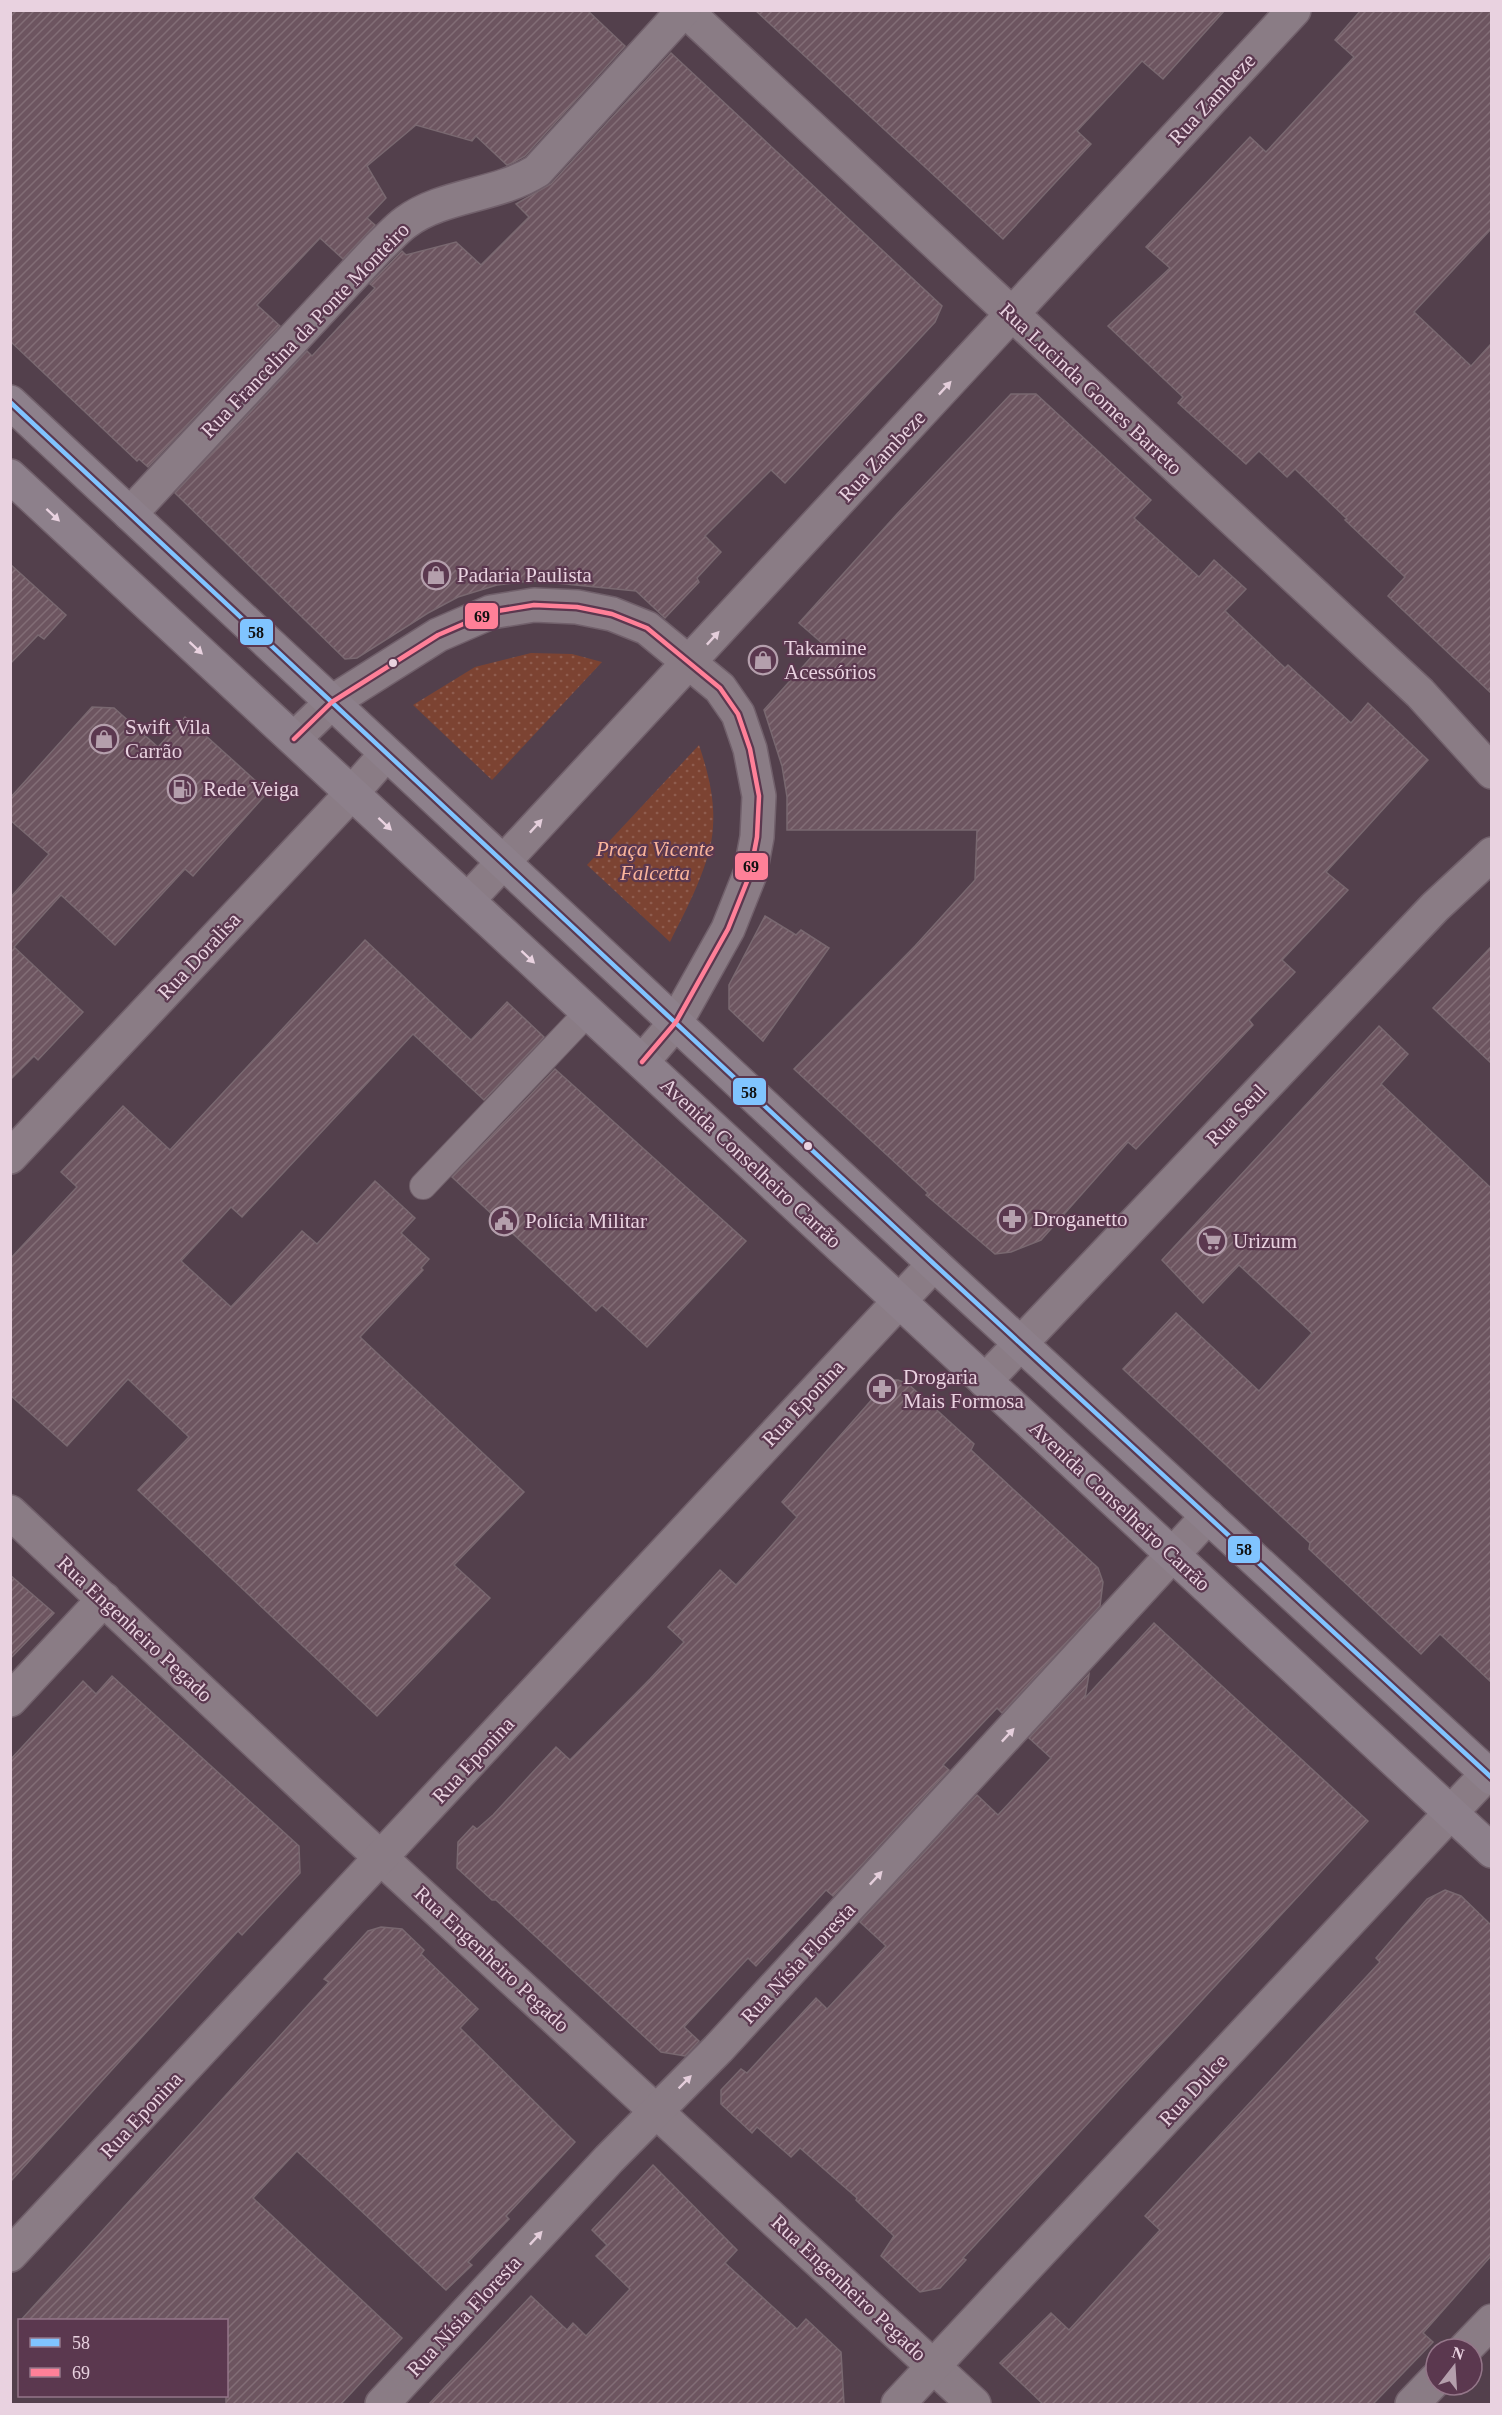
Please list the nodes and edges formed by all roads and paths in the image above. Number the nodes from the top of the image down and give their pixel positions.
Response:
1 (684, 10) edge
2 (1294, 10) edge
3 (1012, 316) junction
4 (10, 402) edge
5 (10, 476) edge
6 (130, 514) junction
7 (690, 663) junction
8 (332, 702) junction
9 (294, 739) junction
10 (386, 753) junction
11 (1491, 772) edge
12 (352, 793) junction
13 (1491, 854) edge
14 (504, 860) junction
15 (468, 900) junction
16 (588, 1012) junction
17 (676, 1022) junction
18 (642, 1062) junction
19 (10, 1157) edge
20 (423, 1186) dead end
21 (934, 1264) junction
22 (898, 1300) junction
23 (1020, 1343) junction
24 (985, 1381) junction
25 (10, 1512) edge
26 (1208, 1516) junction
27 (1172, 1555) junction
28 (104, 1599) junction
29 (10, 1700) edge
30 (1489, 1776) edge
31 (1452, 1814) junction
32 (1491, 1851) edge
33 (382, 1858) junction
34 (657, 2110) junction
35 (10, 2255) edge
36 (1491, 2321) edge
37 (1476, 2337) edge
38 (934, 2367) junction
39 (1424, 2392) edge
40 (382, 2404) edge
41 (898, 2404) edge
42 (974, 2404) edge
43 (1412, 2404) edge

1 - 3 street, Rua Lucinda Gomes Barreto
1 - 6 street, Rua Francelina da Ponte Monteiro
2 - 3 street, Rua Zambeze
7 -> 3 street, Rua Zambeze
3 - 11 street, Rua Lucinda Gomes Barreto
4 - 6 main road
5 -> 9 main road, Avenida Conselheiro Carrão
6 - 8 main road
7 - 8 street
14 -> 7 street, Rua Zambeze
7 - 17 street
8 - 9 street
8 - 10 main road
9 - 12 main road, Avenida Conselheiro Carrão
10 - 12 street, Rua Doralisa
10 - 14 main road
12 -> 15 main road, Avenida Conselheiro Carrão
12 - 19 street, Rua Doralisa
13 - 23 street, Rua Seul
14 - 15 street, Rua Zambeze
14 - 17 main road
15 -> 16 main road, Avenida Conselheiro Carrão
16 - 18 main road, Avenida Conselheiro Carrão
16 - 20 lane
17 - 18 street
17 - 21 main road
18 - 22 main road, Avenida Conselheiro Carrão
21 - 22 street, Rua Eponina
21 - 23 main road
22 - 24 main road, Avenida Conselheiro Carrão
22 - 33 street, Rua Eponina
23 - 24 street, Rua Seul
23 - 26 main road
24 - 27 main road, Avenida Conselheiro Carrão
25 - 28 street, Rua Engenheiro Pegado
26 - 27 street, Rua Nísia Floresta
26 - 30 main road
27 - 31 main road, Avenida Conselheiro Carrão
34 -> 27 street, Rua Nísia Floresta
28 - 29 street
28 - 33 street, Rua Engenheiro Pegado
30 - 31 street, Rua Dulce
31 - 32 main road, Avenida Conselheiro Carrão
31 - 38 street, Rua Dulce
33 - 34 street, Rua Engenheiro Pegado
33 - 35 street, Rua Eponina
34 - 38 street, Rua Engenheiro Pegado
40 -> 34 street, Rua Nísia Floresta
36 - 37 street
38 - 41 street, Rua Dulce
38 - 42 street, Rua Engenheiro Pegado
39 - 43 street

